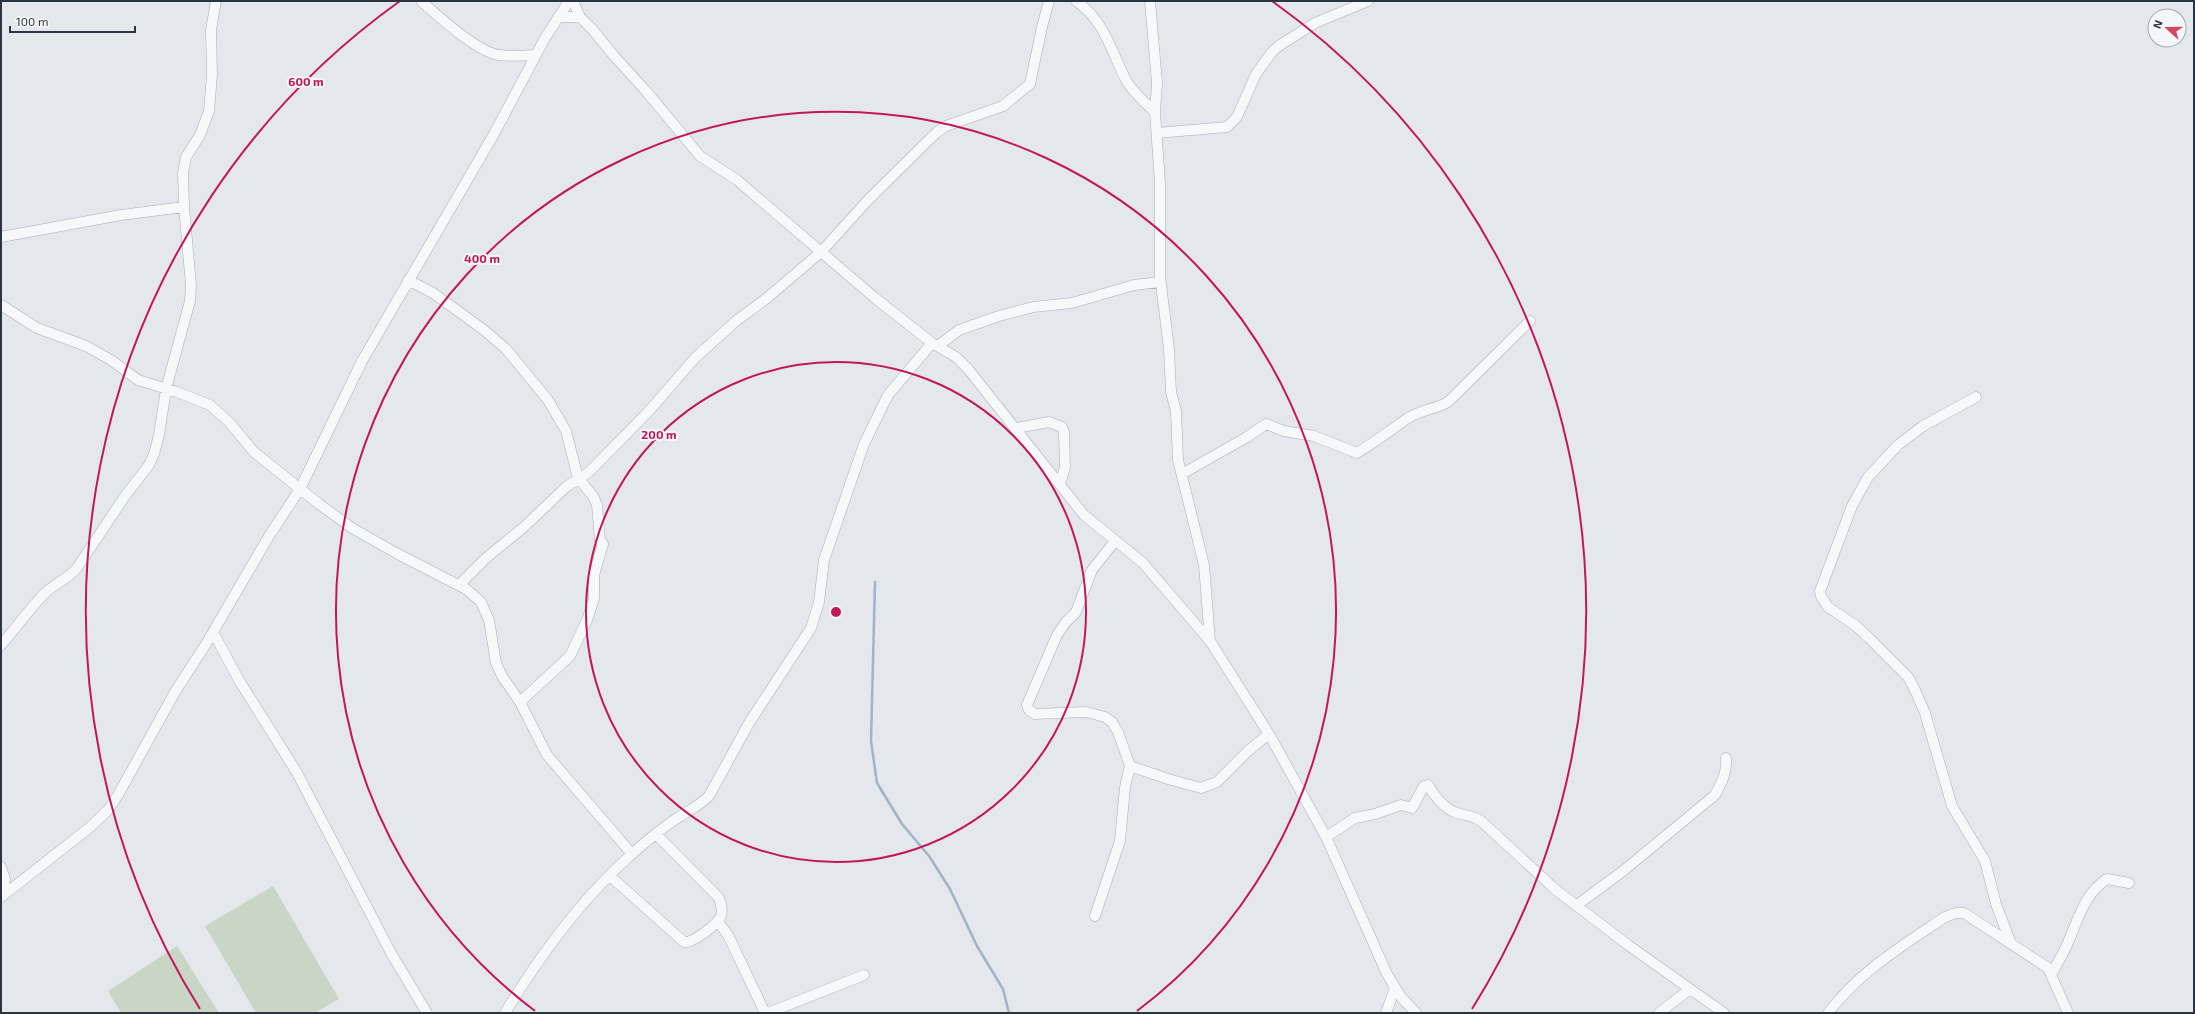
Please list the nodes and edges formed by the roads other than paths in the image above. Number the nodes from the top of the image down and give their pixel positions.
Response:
1 (216, 1) edge
2 (421, 1) edge
3 (569, 1) edge
4 (573, 1) edge
5 (1050, 1) edge
6 (1076, 1) edge
7 (1150, 1) edge
8 (1368, 1) edge
9 (580, 17) junction
10 (558, 18) junction
11 (536, 55) junction
12 (1155, 112) junction
13 (1157, 133) junction
14 (184, 207) junction
15 (1, 237) edge
16 (821, 252) junction
17 (408, 280) junction
18 (1160, 282) junction
19 (1, 305) edge
20 (1530, 321) dead end
21 (935, 344) junction
22 (166, 389) junction
23 (1976, 397) dead end
24 (1016, 428) junction
25 (1182, 474) junction
26 (578, 478) junction
27 (1060, 484) junction
28 (300, 489) junction
29 (1115, 541) junction
30 (459, 585) junction
31 (213, 632) junction
32 (1210, 641) junction
33 (1, 645) edge
34 (520, 702) junction
35 (1269, 734) junction
36 (1726, 758) dead end
37 (1130, 766) junction
38 (656, 834) junction
39 (1326, 837) junction
40 (632, 854) junction
41 (1, 867) edge
42 (610, 876) junction
43 (2129, 883) dead end
44 (2, 897) edge
45 (1577, 905) junction
46 (1095, 916) dead end
47 (718, 922) junction
48 (2010, 941) junction
49 (2052, 973) junction
50 (864, 975) dead end
51 (1395, 988) junction
52 (1690, 990) junction
53 (427, 1013) edge
54 (505, 1013) edge
55 (765, 1013) edge
56 (768, 1013) edge
57 (1386, 1013) edge
58 (1416, 1013) edge
59 (1658, 1013) edge
60 (1724, 1013) edge
61 (1828, 1013) edge
62 (2068, 1013) edge

1 - 14 street
2 - 11 street
3 - 10 street
4 - 9 street
5 - 16 street
6 - 12 street
7 - 12 street
8 - 13 street
9 - 10 street
9 - 16 street
10 - 11 street
11 - 17 street
12 - 13 street
13 - 18 street
14 - 15 street
14 - 22 street
16 - 21 street
16 - 26 street
17 - 26 street
17 - 28 street
18 - 21 street
18 - 25 street
19 - 22 street
20 - 25 street
21 - 24 street
21 - 38 street
22 - 28 street
22 - 33 street
23 - 48 street
24 - 27 street
24 - 27 street
25 - 32 street
26 - 30 street
26 - 34 street
27 - 29 street
28 - 30 street
28 - 31 street
29 - 32 street
29 - 37 street
30 - 34 street
31 - 44 street
31 - 53 street
32 - 35 street
34 - 40 street
35 - 37 street
35 - 39 street
36 - 45 street
37 - 46 street
38 - 40 street
38 - 47 street
39 - 45 street
39 - 51 street
40 - 42 street
41 - 44 street
42 - 47 street
42 - 54 street
43 - 49 street
45 - 52 street
47 - 55 street
48 - 49 street
48 - 61 street
49 - 62 street
50 - 56 street
51 - 57 street
51 - 58 street
52 - 59 street
52 - 60 street

